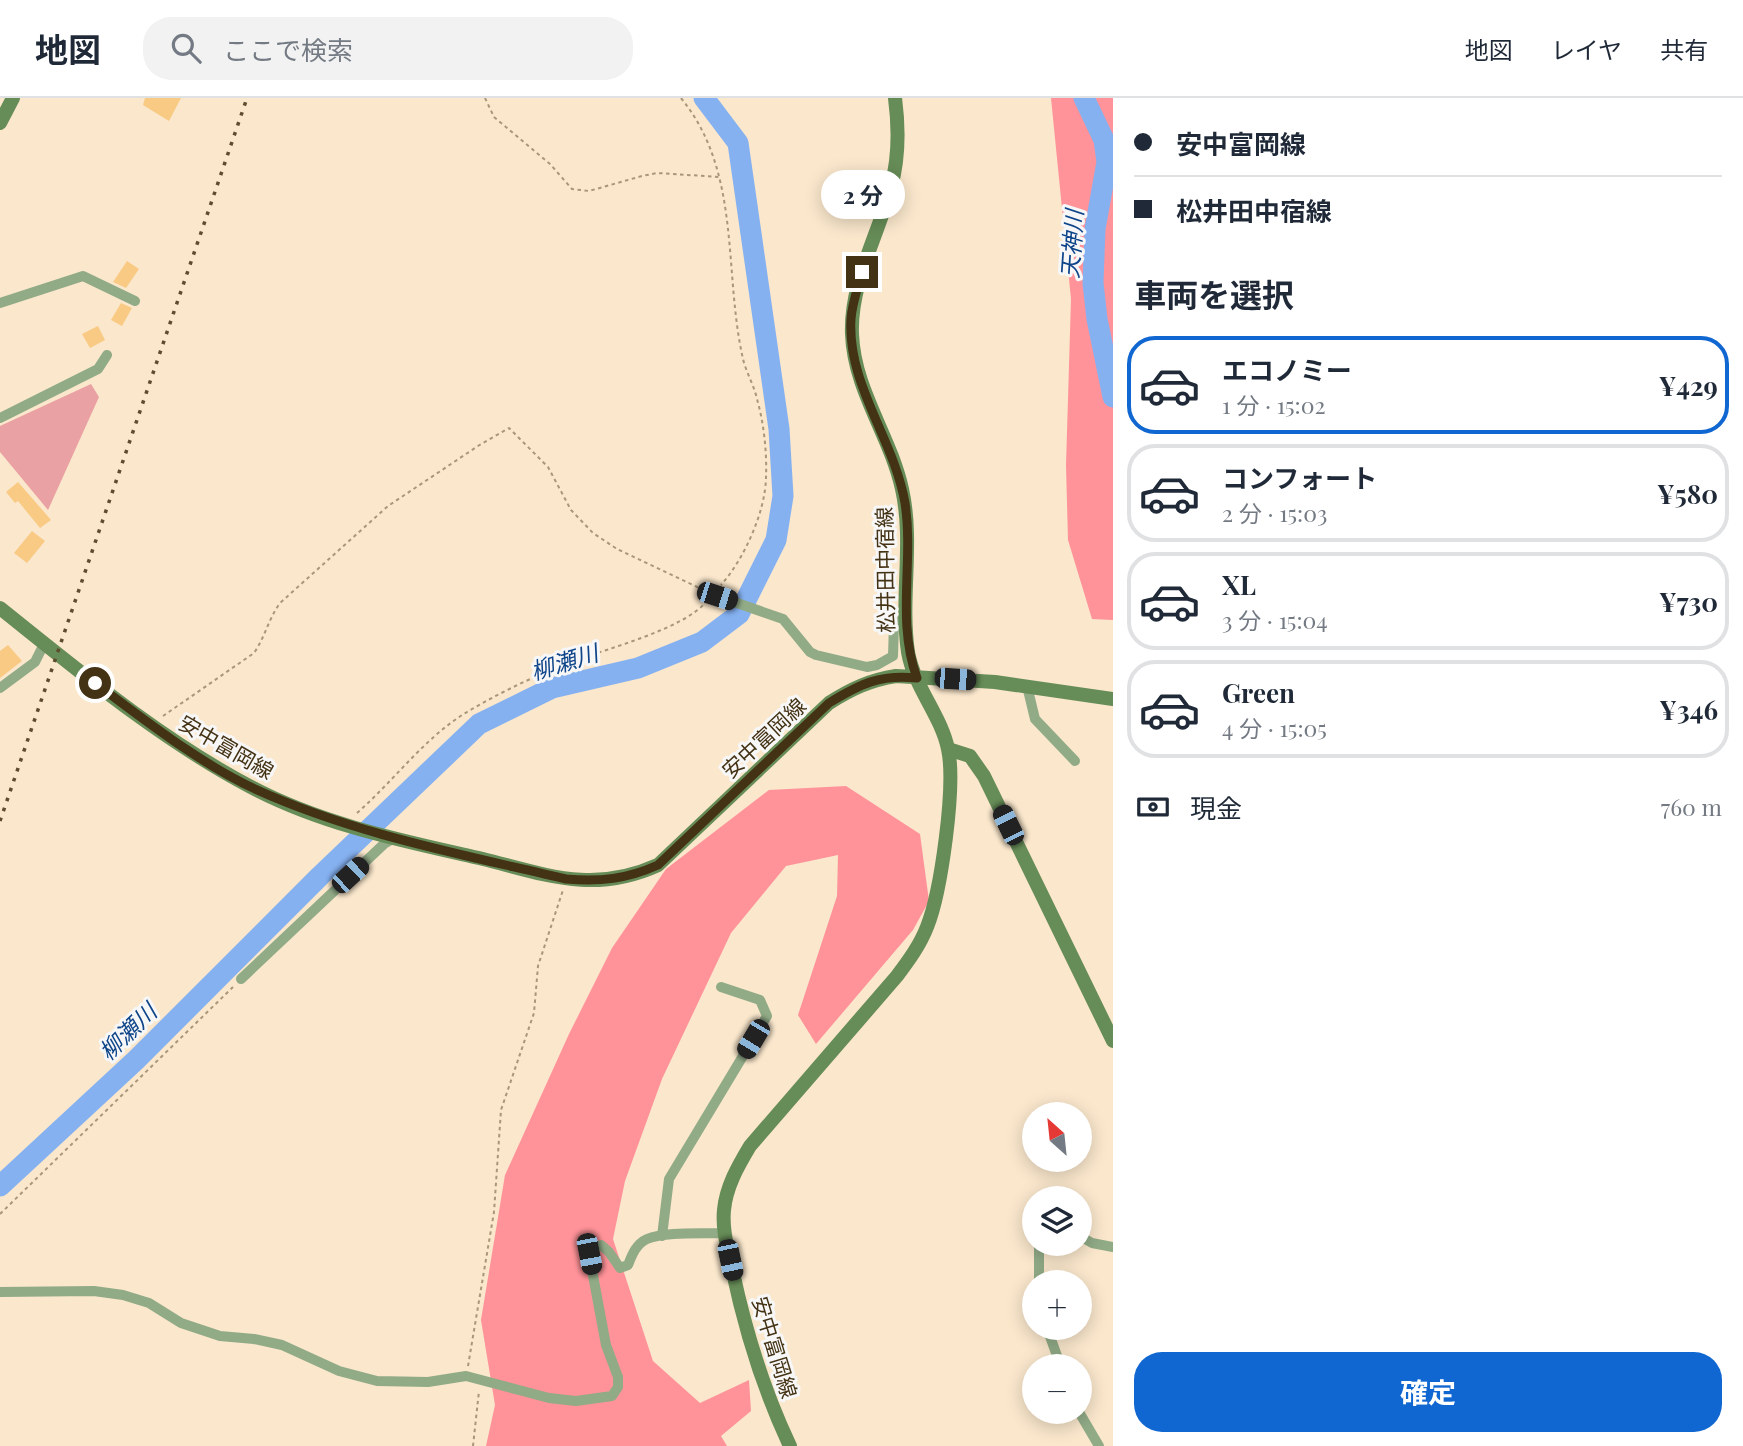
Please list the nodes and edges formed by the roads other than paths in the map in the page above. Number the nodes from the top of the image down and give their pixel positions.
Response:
1 (13, 98) edge
2 (895, 98) edge
3 (0, 123) edge
4 (135, 301) dead end
5 (0, 303) edge
6 (107, 355) dead end
7 (0, 418) edge
8 (715, 595) road end
9 (0, 608) edge
10 (906, 618) junction
11 (44, 644) junction
12 (917, 678) junction
13 (1027, 686) junction
14 (0, 688) edge
15 (1113, 699) edge
16 (948, 749) junction
17 (1075, 761) dead end
18 (392, 838) junction
19 (241, 979) road end
20 (721, 987) dead end
21 (1113, 1041) edge
22 (725, 1233) junction
23 (662, 1236) junction
24 (1092, 1242) edge
25 (1113, 1247) edge
26 (0, 1292) edge
27 (1086, 1424) edge
28 (790, 1446) edge
29 (1099, 1446) edge

1 - 3 main road
2 - 10 main road, 松井田中宿線
4 - 5 street
6 - 7 street
8 - 10 street
9 - 11 main road, 安中富岡線
10 - 12 main road, 松井田中宿線
11 - 14 street
11 - 18 main road, 安中富岡線
12 - 13 main road
12 - 16 main road, 安中富岡線
12 - 18 main road, 安中富岡線
13 - 15 main road
13 - 17 street
16 - 21 main road
16 - 22 main road, 安中富岡線
18 - 19 street
20 - 23 street
22 - 23 street
22 - 28 main road, 安中富岡線
23 - 26 street
24 - 25 street
27 - 29 street

